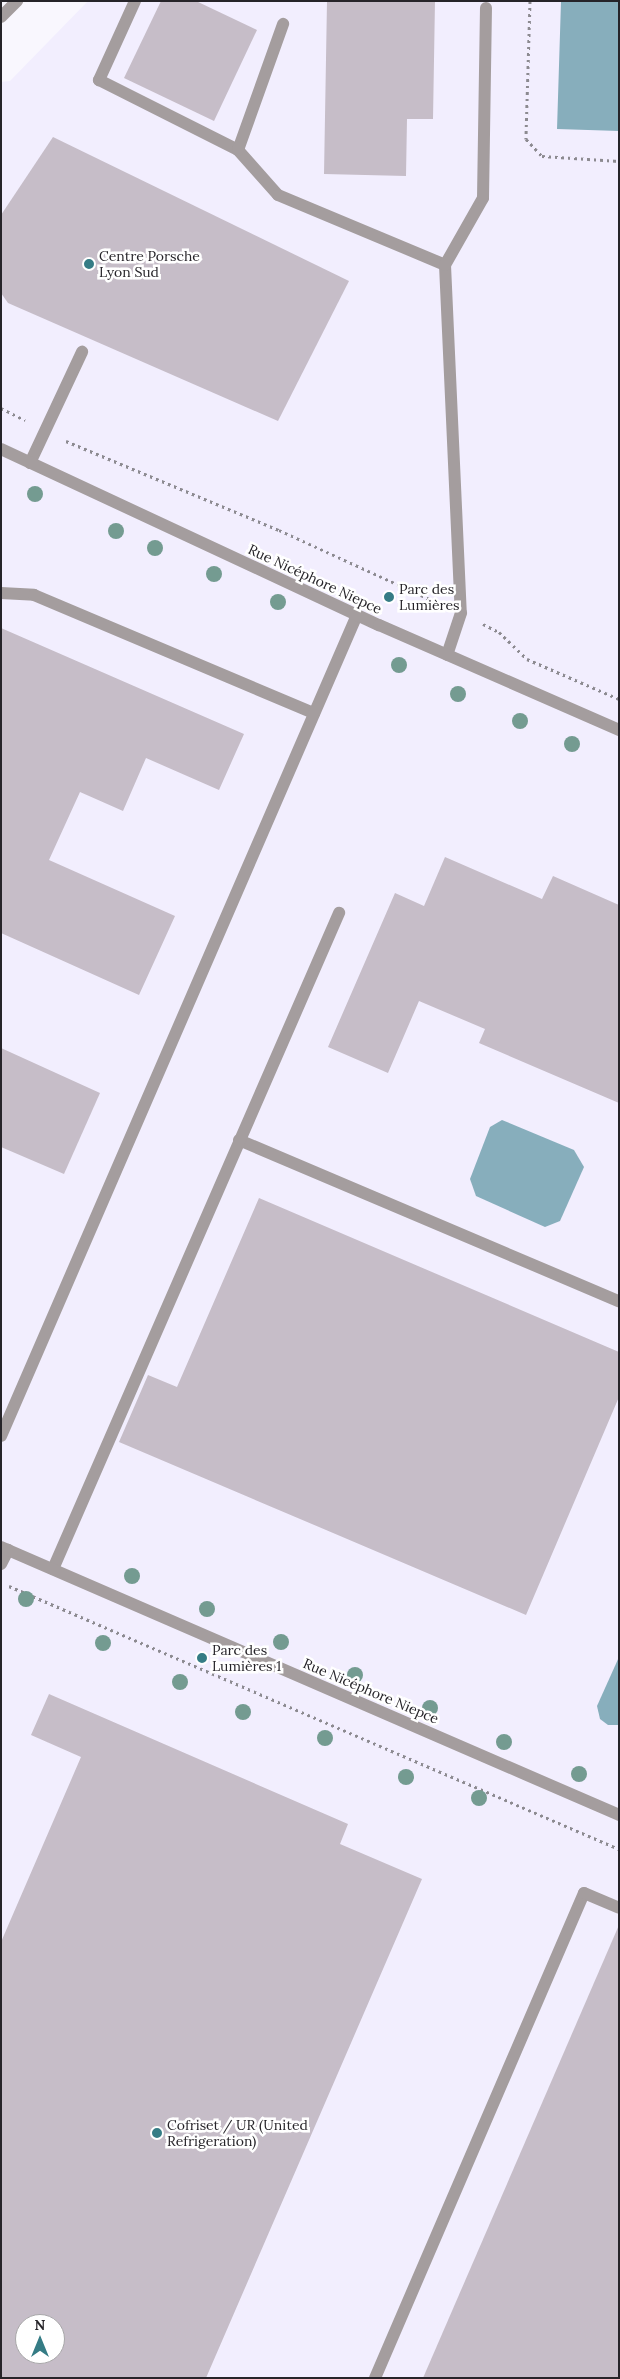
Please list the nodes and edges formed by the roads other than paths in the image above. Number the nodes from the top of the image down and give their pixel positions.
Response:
1 (17, 1) edge
2 (135, 1) edge
3 (486, 8) dead end
4 (1, 17) edge
5 (283, 24) dead end
6 (238, 150) junction
7 (445, 265) junction
8 (82, 352) dead end
9 (1, 448) edge
10 (30, 463) junction
11 (1, 592) edge
12 (357, 615) junction
13 (446, 655) junction
14 (314, 713) junction
15 (619, 730) edge
16 (340, 914) dead end
17 (239, 1140) junction
18 (619, 1302) edge
19 (1, 1436) edge
20 (5, 1548) edge
21 (1, 1564) edge
22 (53, 1569) junction
23 (619, 1816) edge
24 (619, 1908) edge
25 (375, 2378) edge

1 - 4 street
2 - 6 street
3 - 7 street
5 - 6 street
6 - 7 street
7 - 13 street
8 - 10 street
9 - 10 street, Rue Nicéphore Niepce
10 - 12 street, Rue Nicéphore Niepce
11 - 14 street
12 - 13 street, Rue Nicéphore Niepce
12 - 14 street
13 - 15 street, Rue Nicéphore Niepce
14 - 19 street
16 - 17 street
17 - 18 street
17 - 22 street
20 - 21 street
20 - 22 street, Rue Nicéphore Niepce
22 - 23 street, Rue Nicéphore Niepce
24 - 25 street

